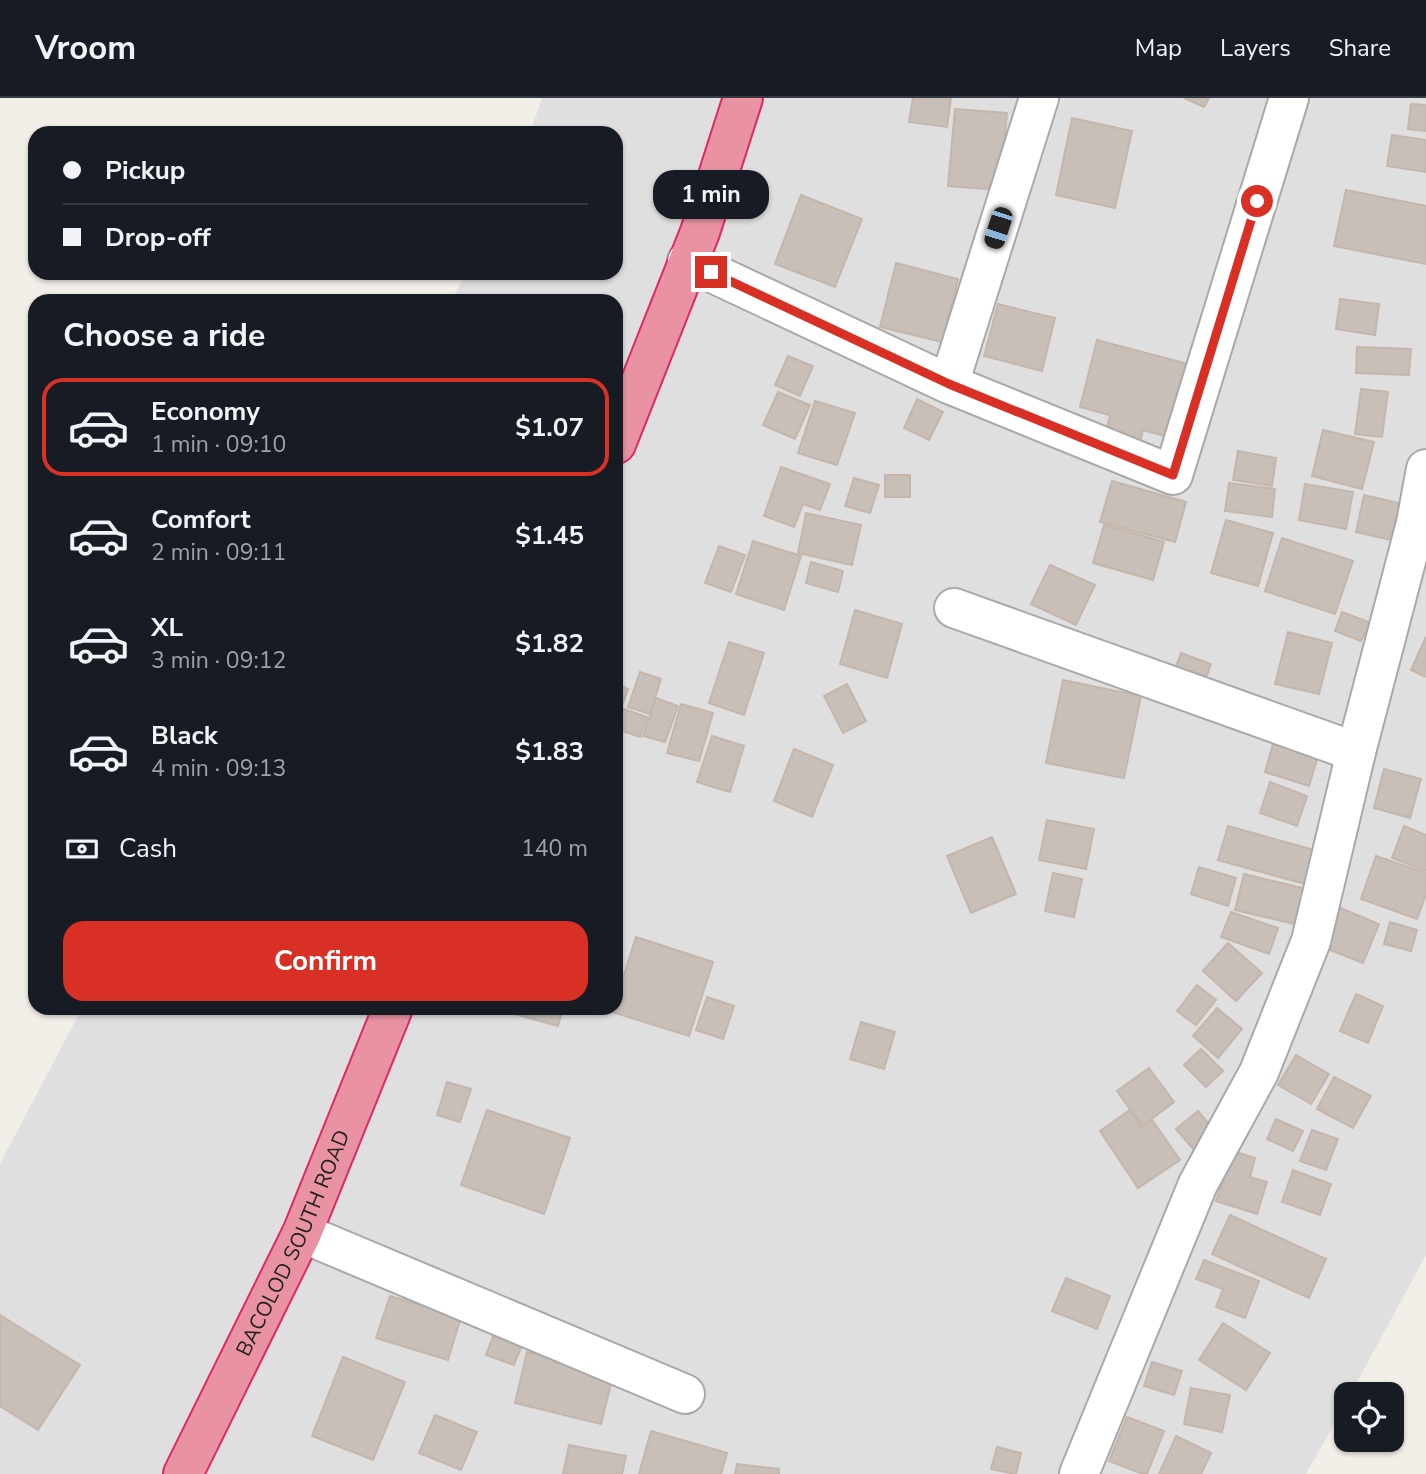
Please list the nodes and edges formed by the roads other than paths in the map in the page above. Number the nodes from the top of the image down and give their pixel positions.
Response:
1 (743, 98) edge
2 (1039, 98) edge
3 (1289, 98) edge
4 (687, 261) junction
5 (949, 384) junction
6 (623, 426) edge
7 (1426, 469) edge
8 (954, 608) dead end
9 (1356, 752) junction
10 (390, 1015) edge
11 (302, 1233) junction
12 (685, 1394) dead end
13 (183, 1474) edge
14 (1079, 1474) edge

1 - 4 highway
2 - 5 street
3 - 5 street
4 - 5 street
4 - 6 highway
7 - 9 street
8 - 9 street
9 - 14 street
10 - 11 highway, BACOLOD SOUTH ROAD
11 - 12 street
11 - 13 highway, BACOLOD SOUTH ROAD

